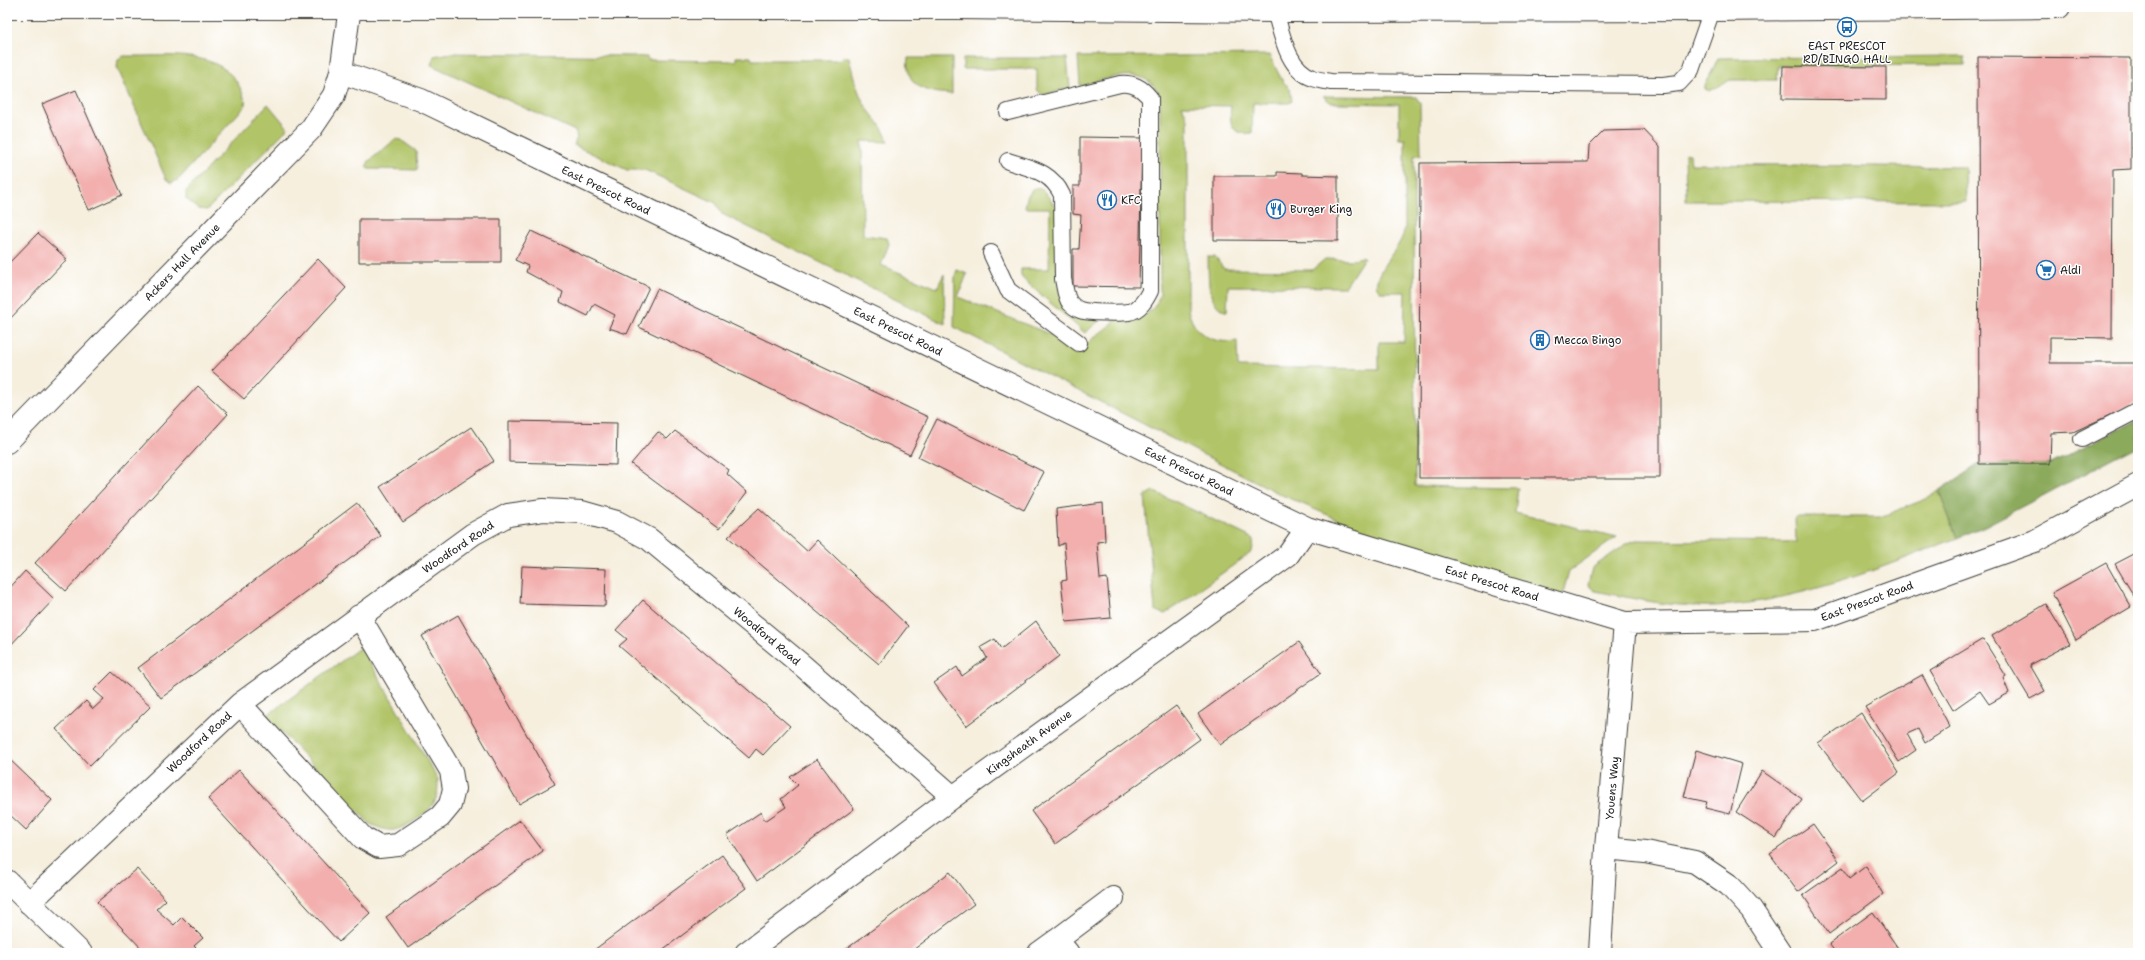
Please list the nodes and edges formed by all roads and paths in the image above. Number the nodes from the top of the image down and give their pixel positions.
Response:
1 (350, 7) edge
2 (2059, 7) edge
3 (7, 8) edge
4 (1712, 10) junction
5 (1275, 11) junction
6 (341, 72) junction
7 (1008, 112) dead end
8 (1008, 161) dead end
9 (991, 253) dead end
10 (1079, 343) dead end
11 (2138, 410) edge
12 (2082, 439) dead end
13 (7, 442) edge
14 (2138, 485) edge
15 (1307, 528) junction
16 (359, 616) junction
17 (1625, 622) junction
18 (240, 704) junction
19 (953, 797) junction
20 (1606, 848) junction
21 (7, 881) edge
22 (1113, 898) dead end
23 (29, 903) junction
24 (1062, 946) edge
25 (81, 953) edge
26 (746, 953) edge
27 (1039, 953) edge
28 (1600, 953) edge
29 (1780, 953) edge

1 - 3 main road
1 - 5 main road
1 - 6 main road
2 - 4 main road
4 - 5 main road
4 - 5 lane
6 - 13 main road, Ackers Hall Avenue
6 - 15 main road, East Prescot Road
7 - 8 lane
9 - 10 lane
11 - 12 lane
14 - 17 main road, East Prescot Road
15 - 17 main road, East Prescot Road
15 - 19 main road, Kingsheath Avenue
16 - 18 main road, Woodford Road
16 - 18 main road
16 - 19 main road, Woodford Road
17 - 20 main road, Youens Way
18 - 23 main road, Woodford Road
19 - 26 main road, Kingsheath Avenue
20 - 28 main road, Youens Way
20 - 29 main road
21 - 23 main road
22 - 24 main road
23 - 25 main road
24 - 27 main road

